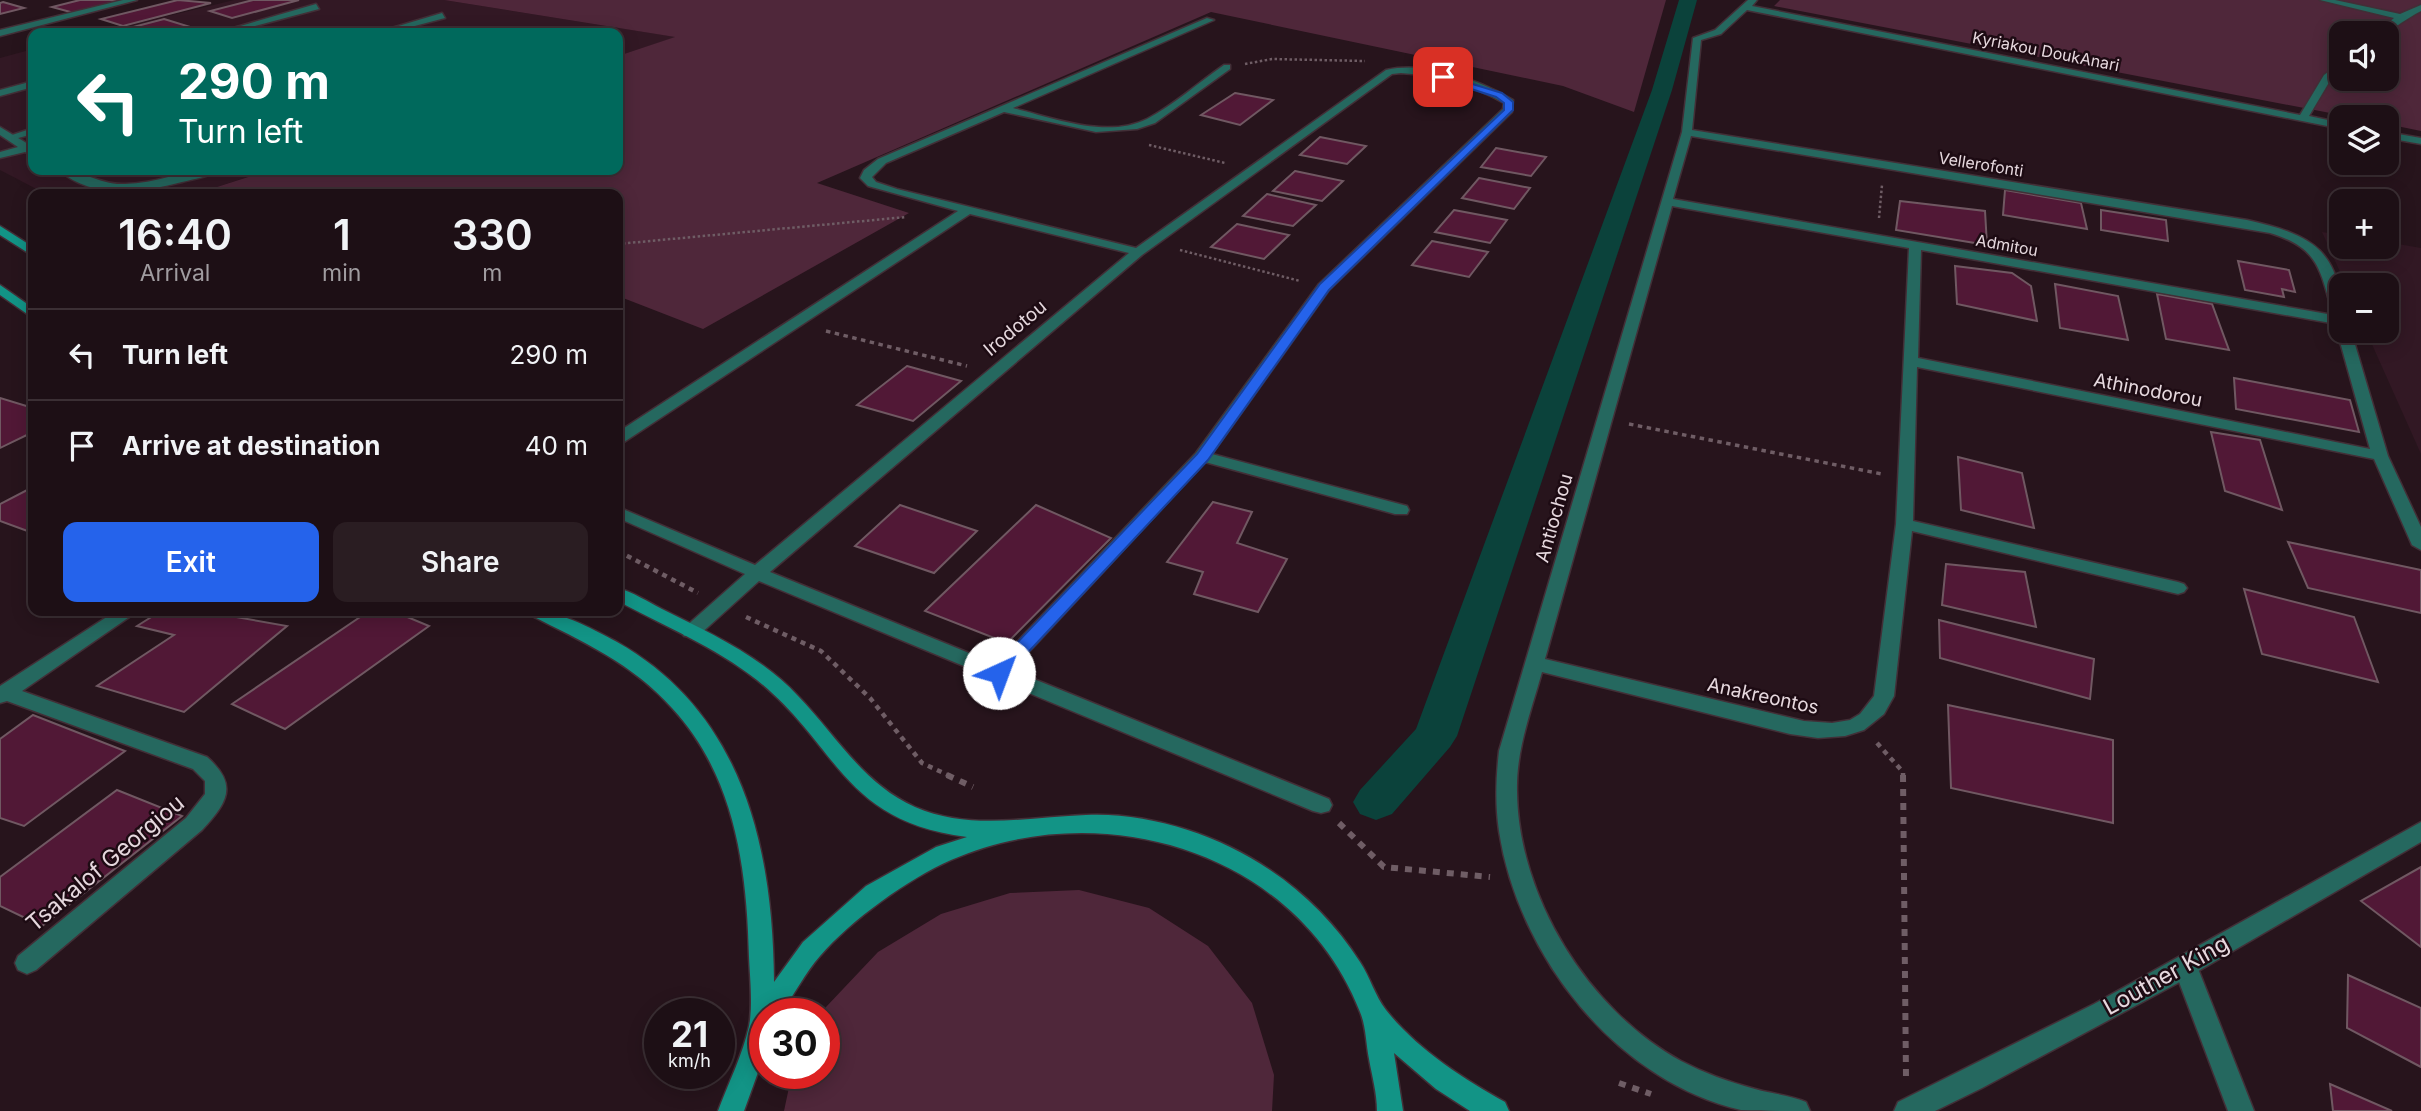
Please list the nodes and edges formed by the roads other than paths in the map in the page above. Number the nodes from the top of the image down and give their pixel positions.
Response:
1 (133, 0) edge
2 (2324, 0) edge
3 (1749, 4) edge
4 (316, 7) dead end
5 (2421, 8) edge
6 (442, 16) dead end
7 (2401, 17) junction
8 (1210, 20) dead end
9 (2396, 21) edge
10 (238, 28) edge
11 (398, 28) edge
12 (0, 33) edge
13 (1227, 67) road end
14 (2329, 75) edge
15 (28, 85) edge
16 (0, 93) edge
17 (1002, 109) junction
18 (2303, 118) junction
19 (2329, 123) edge
20 (0, 130) edge
21 (28, 132) edge
22 (1687, 132) junction
23 (11, 137) junction
24 (2399, 137) edge
25 (2421, 141) edge
26 (28, 149) edge
27 (28, 150) edge
28 (0, 155) edge
29 (74, 175) edge
30 (192, 175) edge
31 (1668, 202) junction
32 (966, 211) junction
33 (0, 230) edge
34 (1915, 246) junction
35 (28, 250) edge
36 (1138, 252) junction
37 (2329, 282) edge
38 (0, 289) edge
39 (28, 310) edge
40 (2329, 319) edge
41 (2347, 343) edge
42 (1909, 361) junction
43 (623, 436) edge
44 (2380, 456) junction
45 (1202, 457) junction
46 (1401, 510) dead end
47 (623, 514) edge
48 (1904, 524) junction
49 (2421, 545) edge
50 (757, 573) junction
51 (2178, 588) dead end
52 (623, 597) edge
53 (122, 616) edge
54 (546, 616) edge
55 (691, 632) junction
56 (1534, 663) junction
57 (999, 673) junction
58 (3, 695) edge
59 (1321, 805) road end
60 (1019, 830) junction
61 (2421, 831) edge
62 (27, 963) dead end
63 (2185, 966) junction
64 (765, 998) edge
65 (778, 998) edge
66 (1373, 1014) junction
67 (749, 1061) edge
68 (731, 1111) edge
69 (1390, 1111) edge
70 (1496, 1111) edge
71 (1797, 1111) edge
72 (1907, 1111) edge
73 (2241, 1111) edge

1 - 12 street
2 - 7 street
3 - 18 street, Kyriakou DoukAnari
3 - 22 street, Antiochou
4 - 10 street
5 - 7 street
6 - 11 street
7 - 9 street
8 - 17 street
13 - 17 street
14 - 18 street
15 - 16 street
17 - 32 street
18 - 19 street, Kyriakou DoukAnari
20 - 23 street
21 - 23 street
22 - 31 street, Antiochou
22 - 37 street, Vellerofonti
23 - 26 street
24 - 25 street
27 - 28 street
29 - 30 street
31 - 34 street, Admitou
31 - 56 street, Antiochou
32 - 36 street
32 - 43 street
33 - 35 main road
34 - 40 street, Admitou
34 - 42 street
36 - 45 street, Irodotou
36 - 50 street, Irodotou
38 - 39 main road
41 - 44 street
42 - 44 street, Athinodorou
42 - 48 street
44 - 49 street
45 - 46 street
45 - 57 street
47 - 50 street
48 - 51 street
48 - 56 street, Anakreontos
50 - 55 street, Irodotou
50 - 57 street
52 - 55 main road
53 - 58 street
54 - 64 main road
55 - 60 main road
56 - 71 street, Antiochou
57 - 59 street
58 - 62 street, Tsakalof Georgiou
60 - 65 main road
60 - 66 main road
61 - 63 street, Louther King
63 - 72 street, Louther King
63 - 73 street
66 - 69 main road
66 - 70 main road
67 - 68 main road

